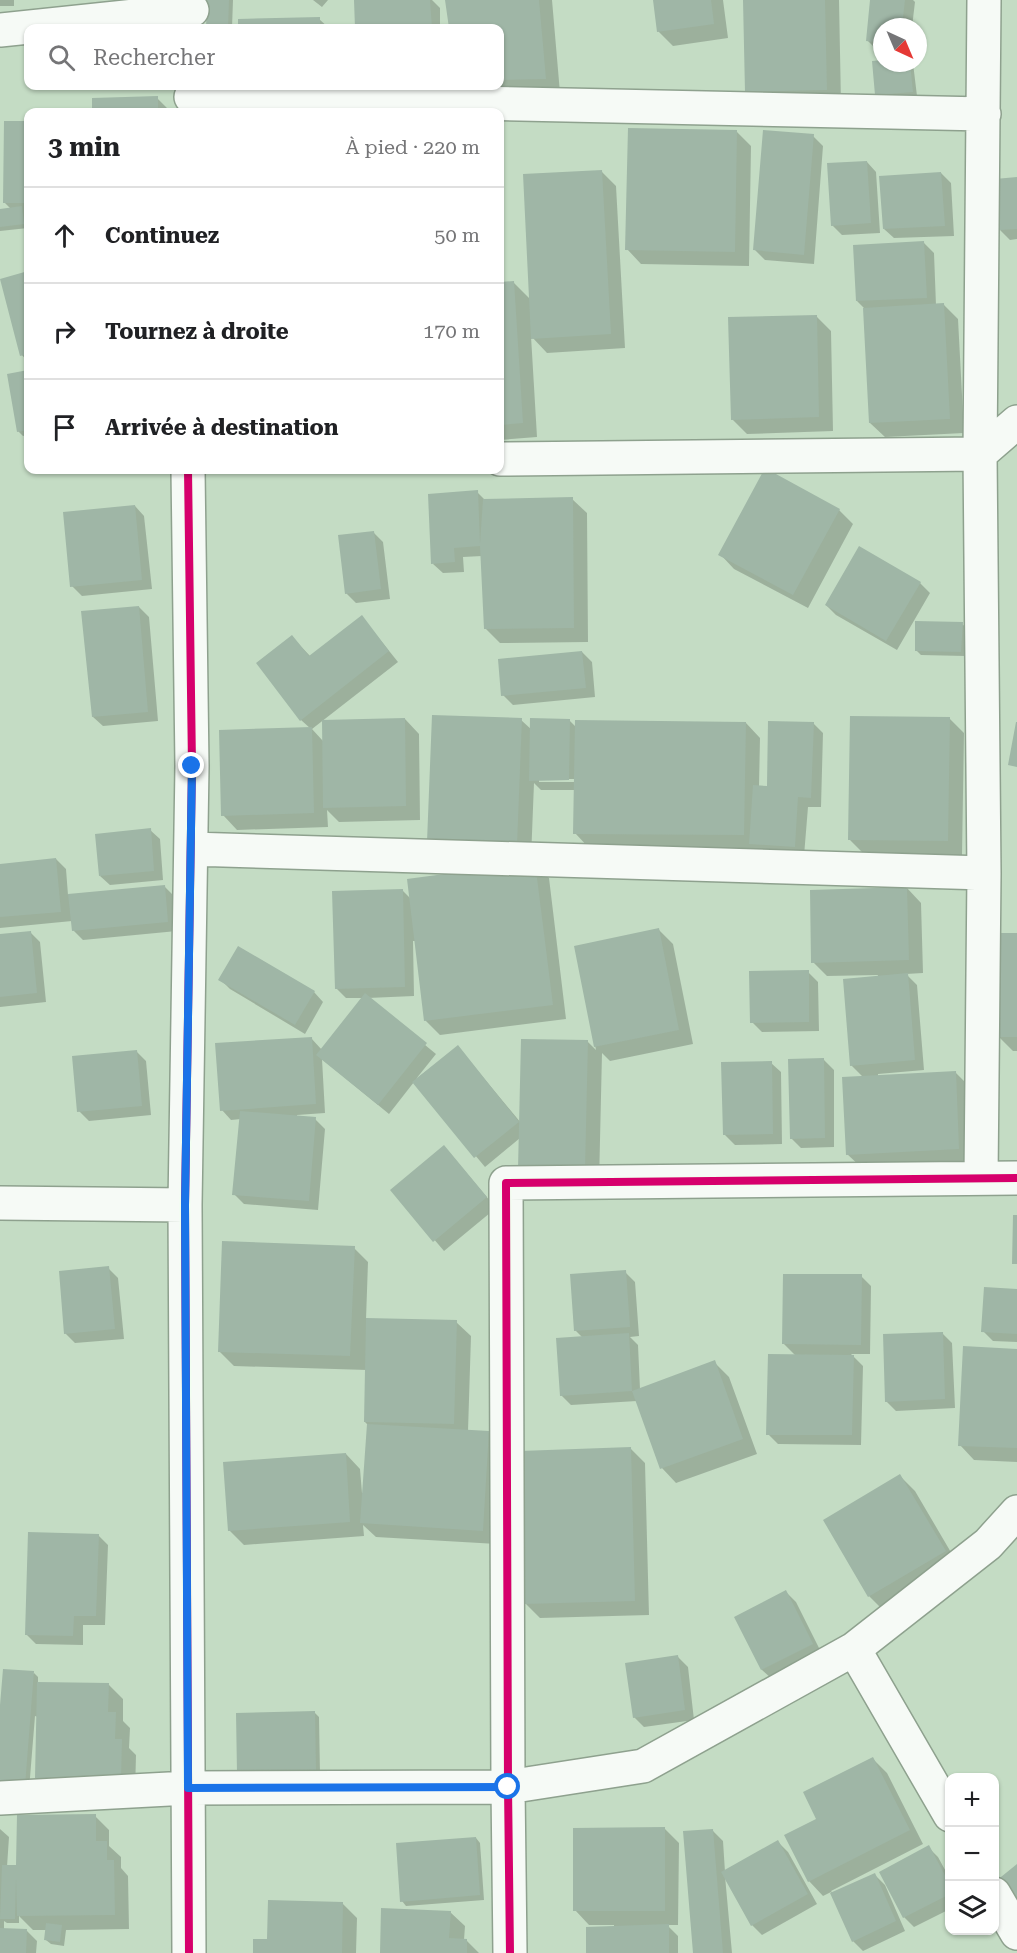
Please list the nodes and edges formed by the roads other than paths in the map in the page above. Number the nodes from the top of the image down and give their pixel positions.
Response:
1 (984, 0) edge
2 (192, 13) edge
3 (68, 24) edge
4 (24, 28) edge
5 (0, 30) edge
6 (190, 98) edge
7 (984, 114) junction
8 (1017, 422) edge
9 (980, 454) junction
10 (504, 459) edge
11 (188, 474) edge
12 (191, 849) junction
13 (984, 873) junction
14 (981, 1178) junction
15 (1017, 1178) edge
16 (0, 1203) edge
17 (185, 1205) junction
18 (1017, 1512) edge
19 (854, 1649) junction
20 (508, 1787) junction
21 (188, 1788) junction
22 (0, 1798) edge
23 (945, 1806) edge
24 (999, 1902) edge
25 (1017, 1933) edge
26 (189, 1953) edge
27 (510, 1953) edge

1 - 7 street
2 - 3 street
4 - 5 street
6 - 7 street
7 - 9 street
8 - 9 street
9 - 10 street
9 - 13 street
11 - 12 street
12 - 13 street
12 - 17 street
13 - 14 street
14 - 15 street
14 - 20 street
16 - 17 street
17 - 21 street
18 - 19 street
19 - 20 street
19 - 23 street
20 - 21 street
20 - 27 street
21 - 22 street
21 - 26 street
24 - 25 street

